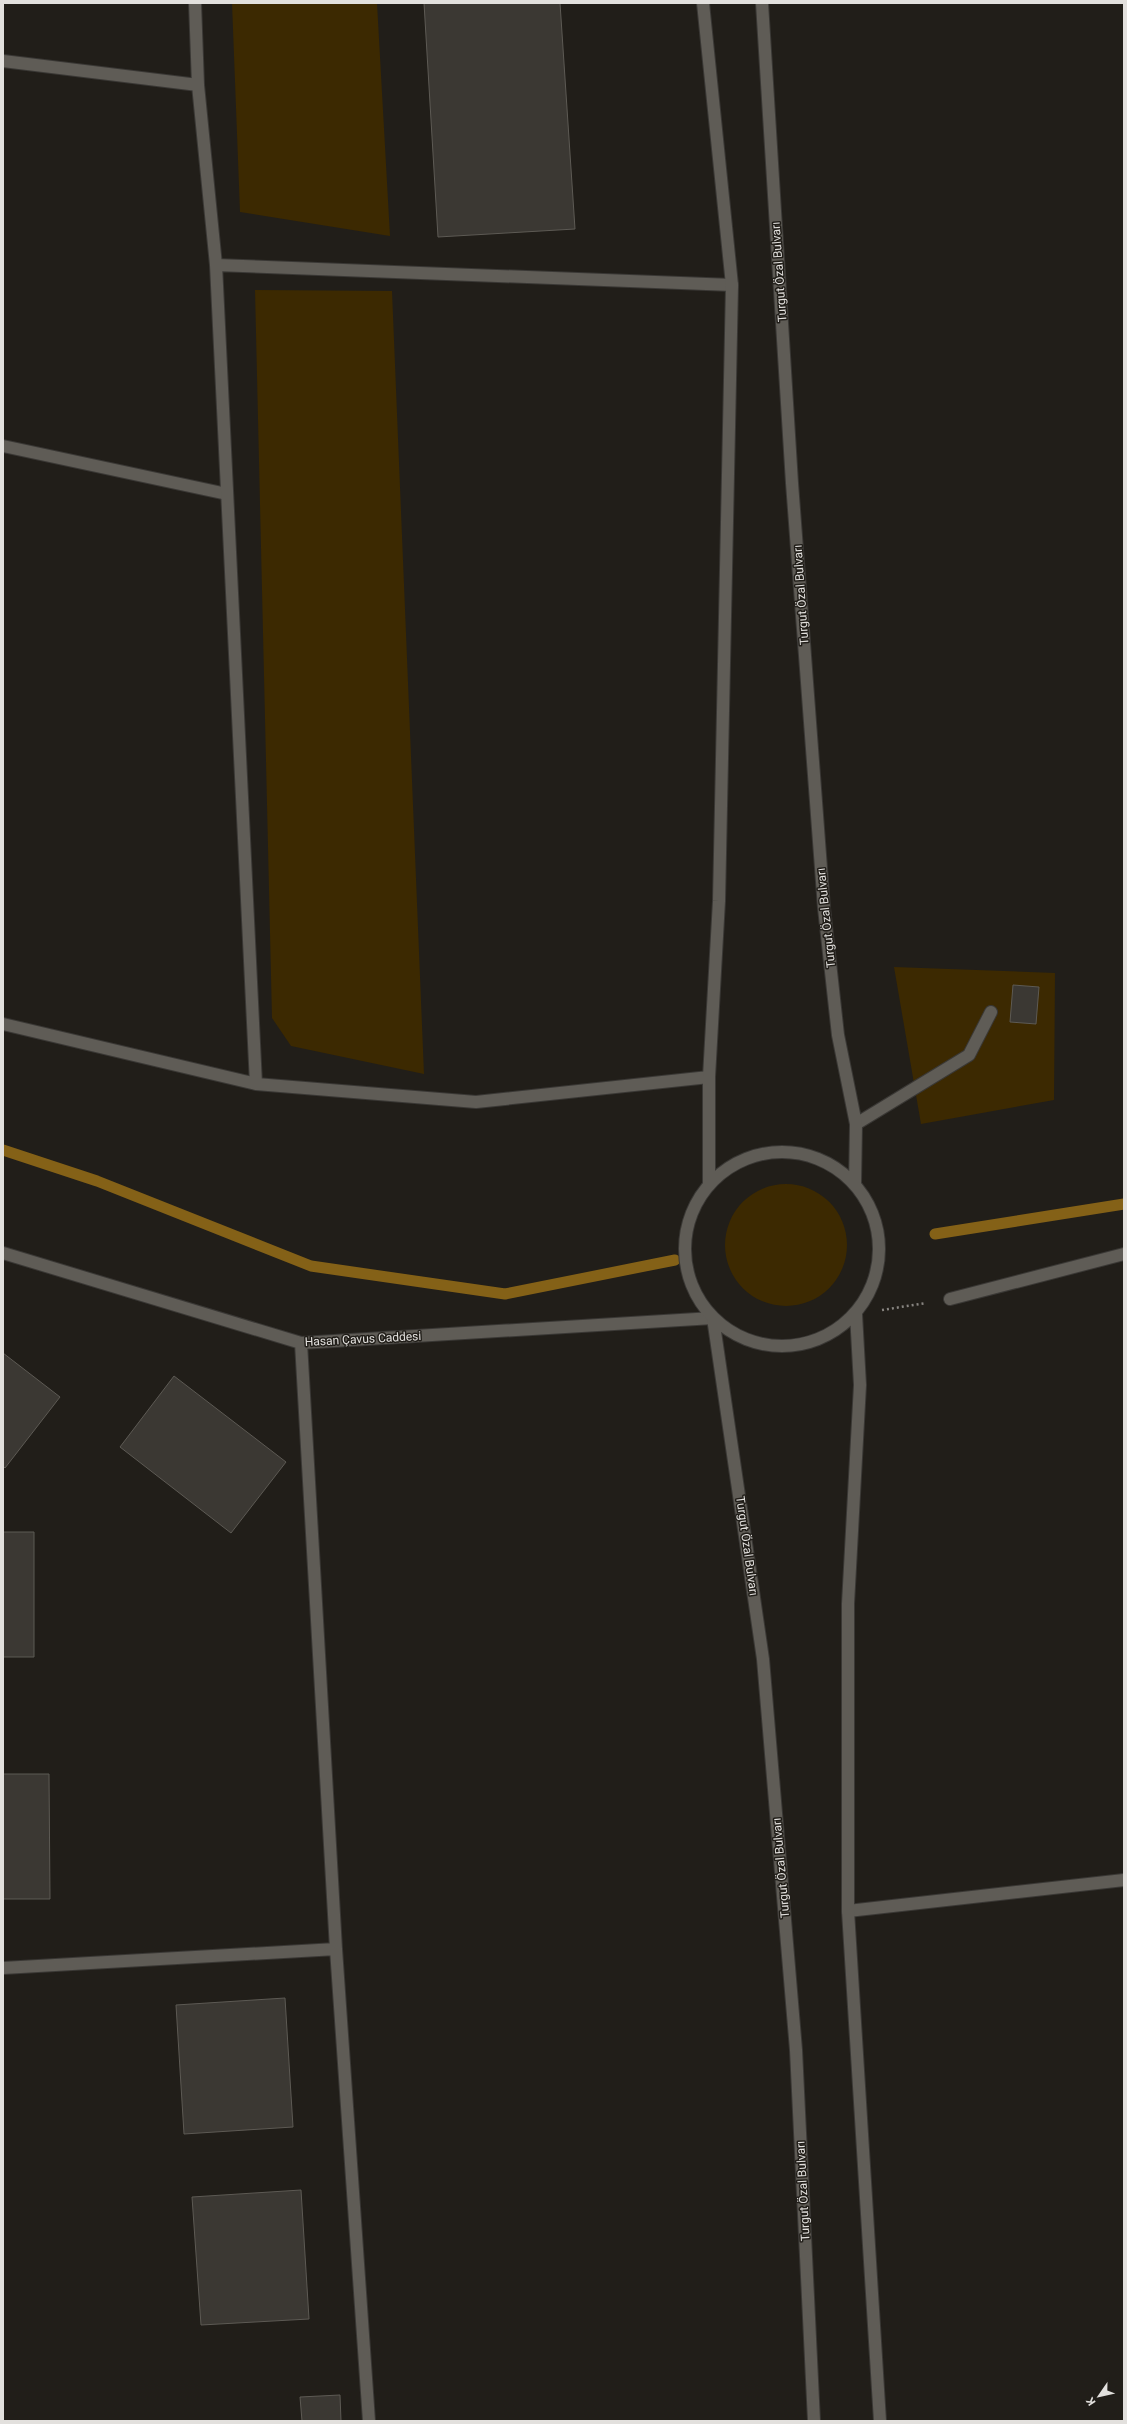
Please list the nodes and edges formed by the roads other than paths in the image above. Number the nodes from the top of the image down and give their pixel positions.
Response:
1 (195, 3) edge
2 (703, 3) edge
3 (762, 3) edge
4 (3, 61) edge
5 (198, 85) junction
6 (216, 265) junction
7 (732, 285) junction
8 (3, 446) edge
9 (227, 494) junction
10 (991, 1012) dead end
11 (3, 1024) edge
12 (709, 1077) junction
13 (256, 1084) junction
14 (856, 1124) junction
15 (709, 1184) junction
16 (855, 1185) junction
17 (3, 1253) edge
18 (1124, 1254) edge
19 (950, 1299) road end
20 (856, 1314) junction
21 (712, 1318) junction
22 (301, 1343) junction
23 (1124, 1880) edge
24 (848, 1910) junction
25 (336, 1949) junction
26 (3, 1968) edge
27 (369, 2421) edge
28 (814, 2421) edge
29 (880, 2421) edge

1 - 5 main road
2 - 7 main road
3 - 14 main road, Turgut Özal Bulvarı
4 - 5 main road
5 - 6 main road
6 - 7 main road
6 - 9 main road
7 - 12 main road
8 - 9 main road
9 - 13 main road
10 - 14 main road
11 - 13 main road
12 - 13 main road
12 - 15 main road
14 - 16 main road, Turgut Özal Bulvarı
15 - 16 main road, Turgut Özal Bulvarı
15 - 21 main road, Turgut Özal Bulvarı
16 - 20 main road, Turgut Özal Bulvarı
17 - 22 main road, Hasan Çavus Caddesi
18 - 19 main road
20 - 21 main road, Turgut Özal Bulvarı
20 - 24 main road
21 - 22 main road, Hasan Çavus Caddesi
21 - 28 main road, Turgut Özal Bulvarı
22 - 25 main road
23 - 24 main road
24 - 29 main road
25 - 26 main road
25 - 27 main road

